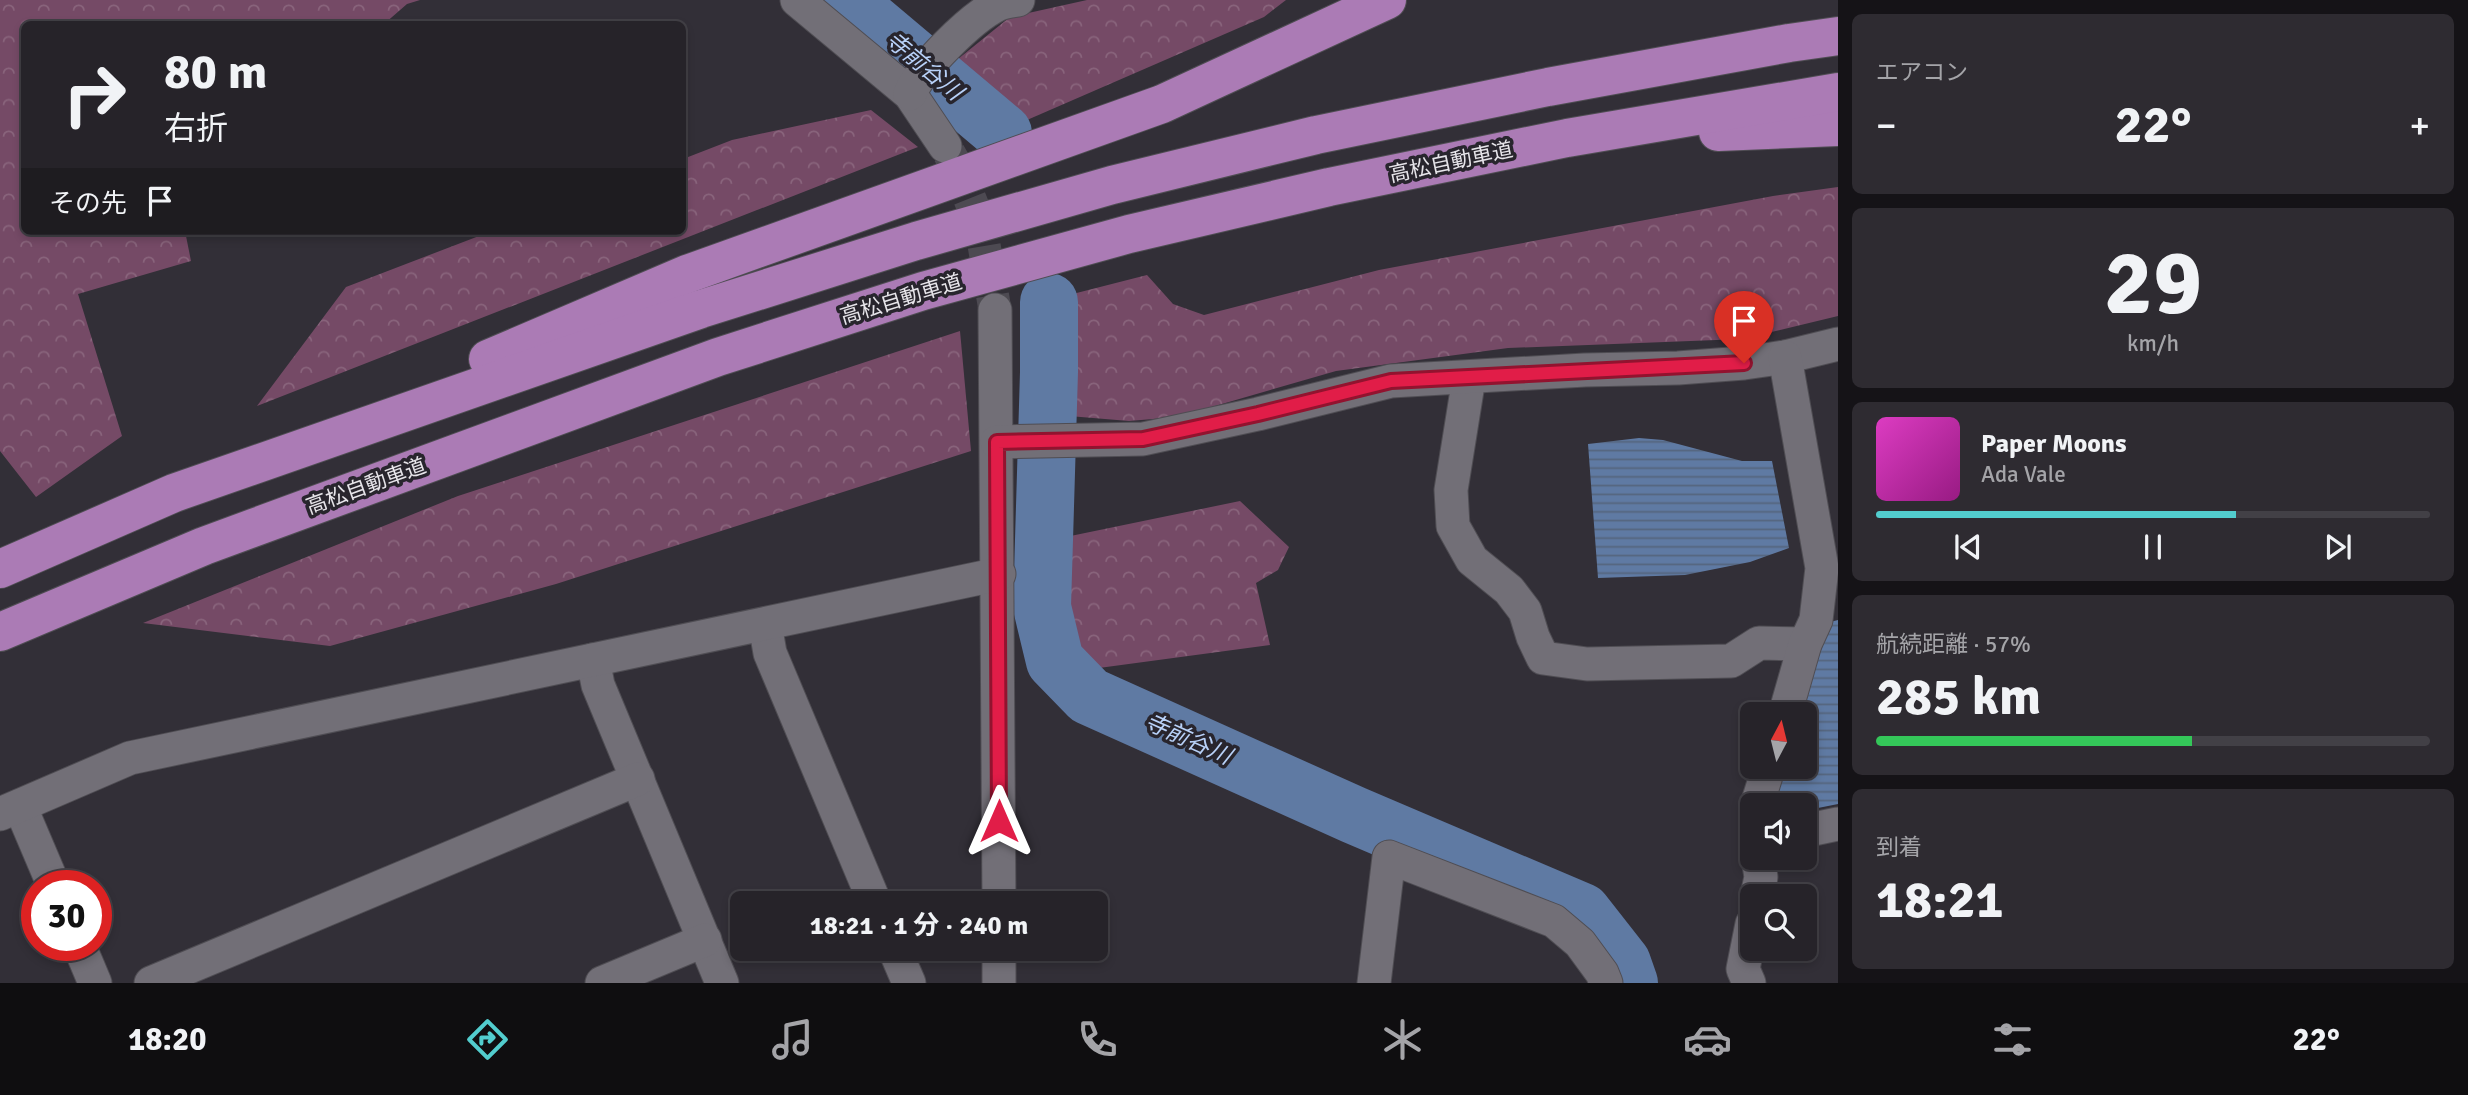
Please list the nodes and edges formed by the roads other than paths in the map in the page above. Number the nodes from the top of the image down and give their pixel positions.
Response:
1 (797, 0) edge
2 (1018, 0) edge
3 (1387, 0) edge
4 (1838, 36) edge
5 (920, 80) junction
6 (1838, 92) edge
7 (1838, 127) edge
8 (1567, 138) junction
9 (945, 146) tunnel mouth
10 (995, 310) tunnel mouth
11 (1838, 344) edge
12 (1785, 357) junction
13 (1469, 378) junction
14 (1011, 441) junction
15 (174, 493) junction
16 (0, 569) edge
17 (999, 574) junction
18 (765, 624) junction
19 (0, 632) edge
20 (1805, 644) junction
21 (593, 660) junction
22 (1788, 702) edge
23 (638, 779) junction
24 (10, 810) edge
25 (1838, 824) edge
26 (1817, 828) edge
27 (45, 870) edge
28 (870, 891) edge
29 (999, 891) edge
30 (705, 940) junction
31 (85, 961) edge
32 (900, 961) edge
33 (999, 961) edge
34 (1745, 961) edge
35 (94, 983) edge
36 (151, 983) edge
37 (601, 983) edge
38 (722, 983) edge
39 (909, 983) edge
40 (999, 983) edge
41 (1374, 983) edge
42 (1605, 983) edge
43 (1749, 983) edge

1 - 5 street
2 - 5 street
3 - 15 highway
4 - 15 highway
5 - 9 street
6 - 8 highway, 高松自動車道
7 - 8 highway
8 - 19 highway, 高松自動車道
10 - 14 street
11 - 12 street
12 - 13 street
12 - 20 street
13 - 14 street
13 - 20 street
14 - 17 street
15 - 16 highway
17 - 18 street
17 - 29 street
18 - 21 street
18 - 28 street
20 - 22 street
21 - 23 street
21 - 24 street
23 - 30 street
23 - 36 street
24 - 27 street
25 - 26 street
30 - 37 street
30 - 38 street
31 - 35 street
32 - 39 street
33 - 40 street
34 - 43 street
41 - 42 street

